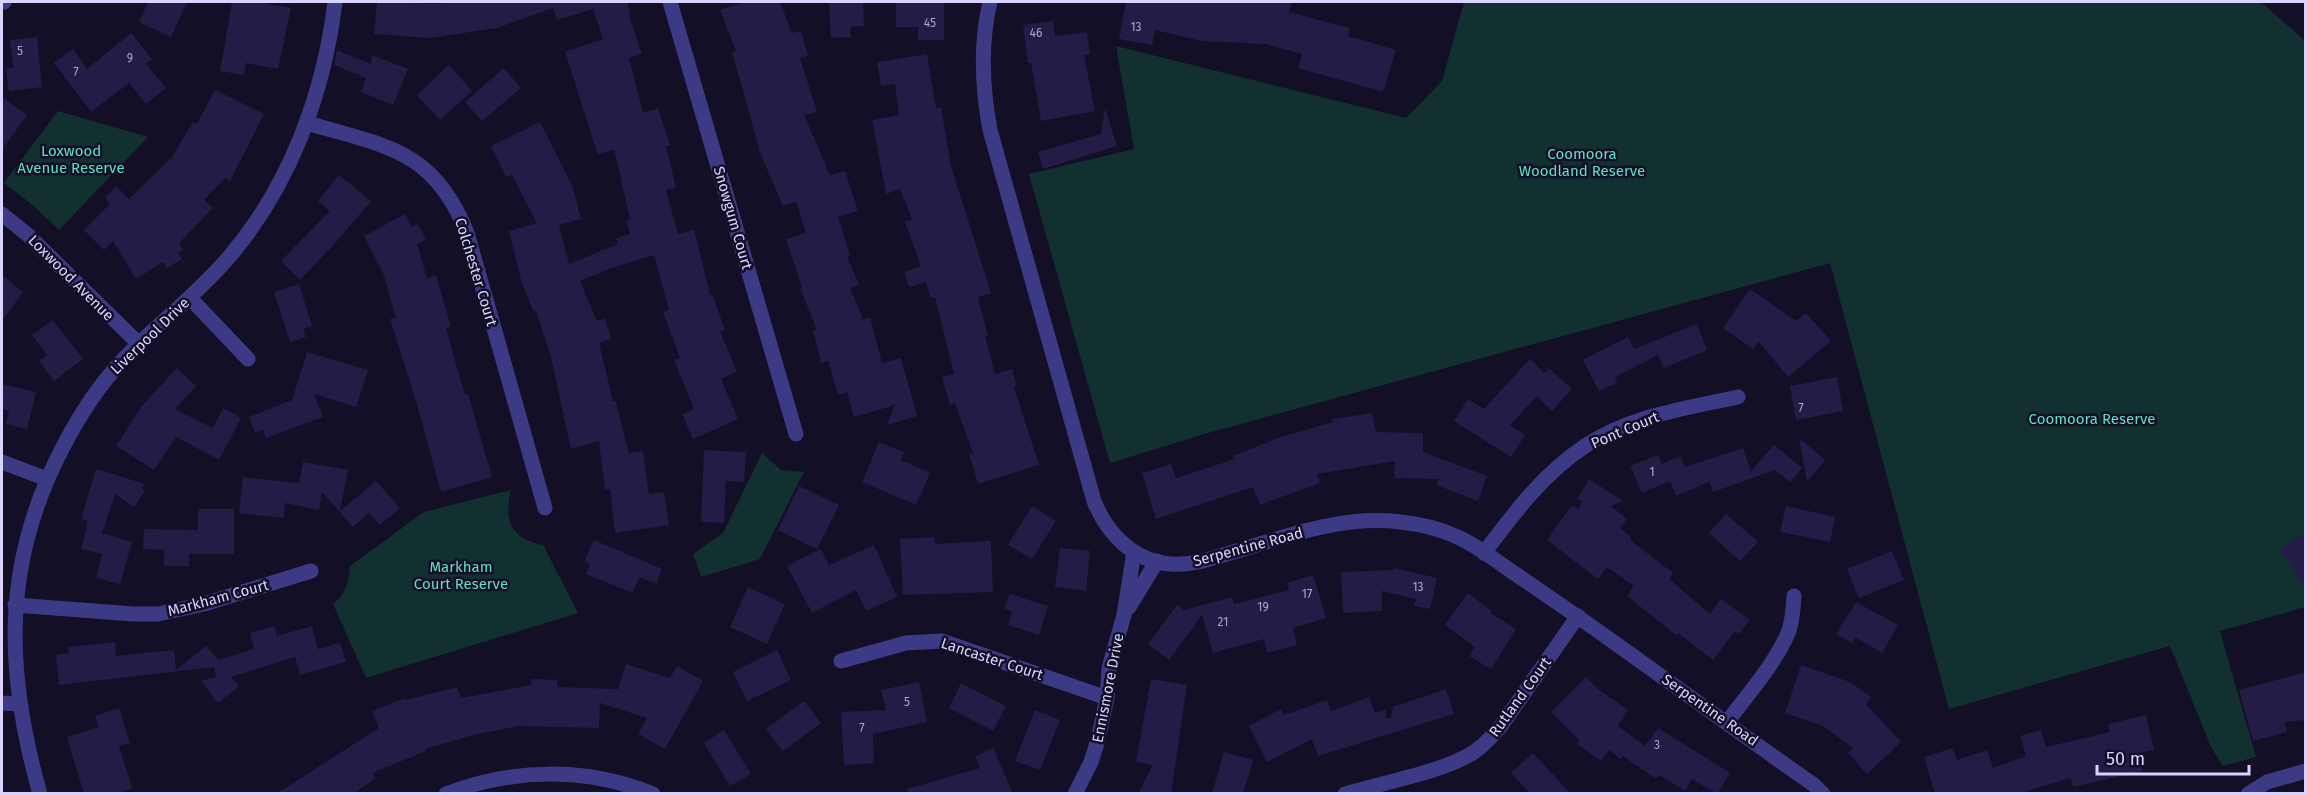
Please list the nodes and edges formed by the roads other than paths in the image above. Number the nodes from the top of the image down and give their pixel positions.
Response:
1 (335, 2) edge
2 (670, 2) edge
3 (990, 2) edge
4 (307, 123) junction
5 (2, 214) edge
6 (190, 298) junction
7 (139, 344) junction
8 (248, 359) dead end
9 (1738, 397) dead end
10 (796, 434) dead end
11 (2, 462) edge
12 (47, 479) junction
13 (545, 508) dead end
14 (1134, 552) junction
15 (1484, 553) junction
16 (1156, 561) junction
17 (311, 571) dead end
18 (1794, 596) dead end
19 (15, 605) junction
20 (1124, 615) junction
21 (1578, 616) junction
22 (841, 661) dead end
23 (9, 686) edge
24 (1107, 698) junction
25 (2, 703) edge
26 (19, 704) junction
27 (1727, 722) junction
28 (2306, 771) edge
29 (40, 794) edge
30 (446, 794) edge
31 (653, 794) edge
32 (1075, 794) edge
33 (1345, 794) edge
34 (1823, 794) edge
35 (2248, 794) edge

1 - 4 street, Liverpool Drive
2 - 10 street, Snowgum Court
3 - 14 street, Serpentine Road
4 - 6 street, Liverpool Drive
4 - 13 street, Colchester Court
5 - 7 street, Loxwood Avenue
6 - 7 street, Liverpool Drive
6 - 8 street
7 - 12 street, Liverpool Drive
9 - 15 street, Pont Court
11 - 12 street
12 - 19 street, Liverpool Drive
14 - 16 street, Serpentine Road
14 - 20 street, Ennismore Drive
15 - 16 street, Serpentine Road
15 - 21 street, Serpentine Road
16 - 20 street, Ennismore Drive
17 - 19 street, Markham Court
18 - 27 street
19 - 23 street, Liverpool Drive
20 - 24 street, Ennismore Drive
21 - 27 street, Serpentine Road
21 - 33 street, Rutland Court
22 - 24 street, Lancaster Court
23 - 26 street, Liverpool Drive
24 - 32 street, Ennismore Drive
25 - 26 street
26 - 29 street, Liverpool Drive
27 - 34 street, Serpentine Road
28 - 35 street
30 - 31 street

